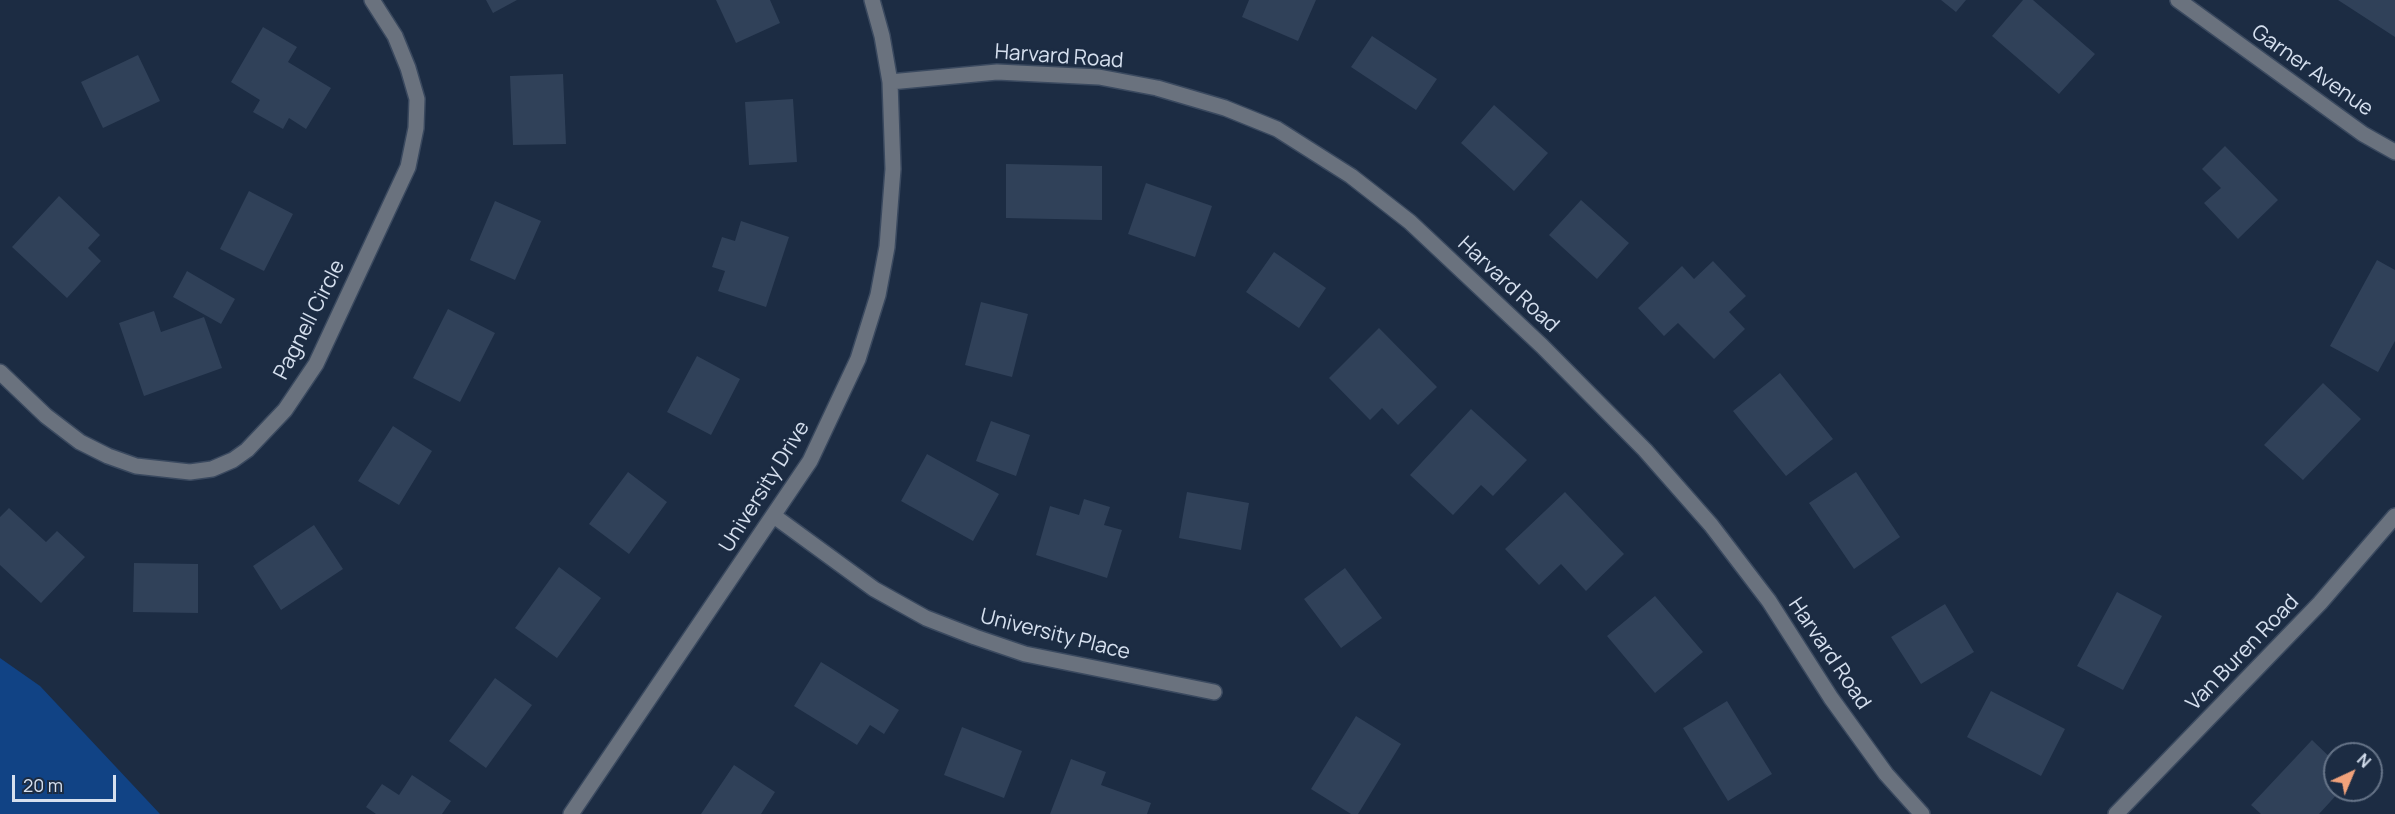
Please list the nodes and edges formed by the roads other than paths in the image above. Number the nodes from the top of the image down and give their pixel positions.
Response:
1 (372, 0) edge
2 (872, 0) edge
3 (2178, 0) edge
4 (890, 82) junction
5 (2395, 152) edge
6 (0, 372) edge
7 (774, 516) junction
8 (2395, 516) edge
9 (1214, 692) dead end
10 (571, 814) edge
11 (1922, 814) edge
12 (2116, 814) edge

1 - 6 street, Pagnell Circle
2 - 4 street, University Drive
3 - 5 street, Garner Avenue
4 - 7 street, University Drive
4 - 11 street, Harvard Road
7 - 9 street, University Place
7 - 10 street, University Drive
8 - 12 street, Van Buren Road

